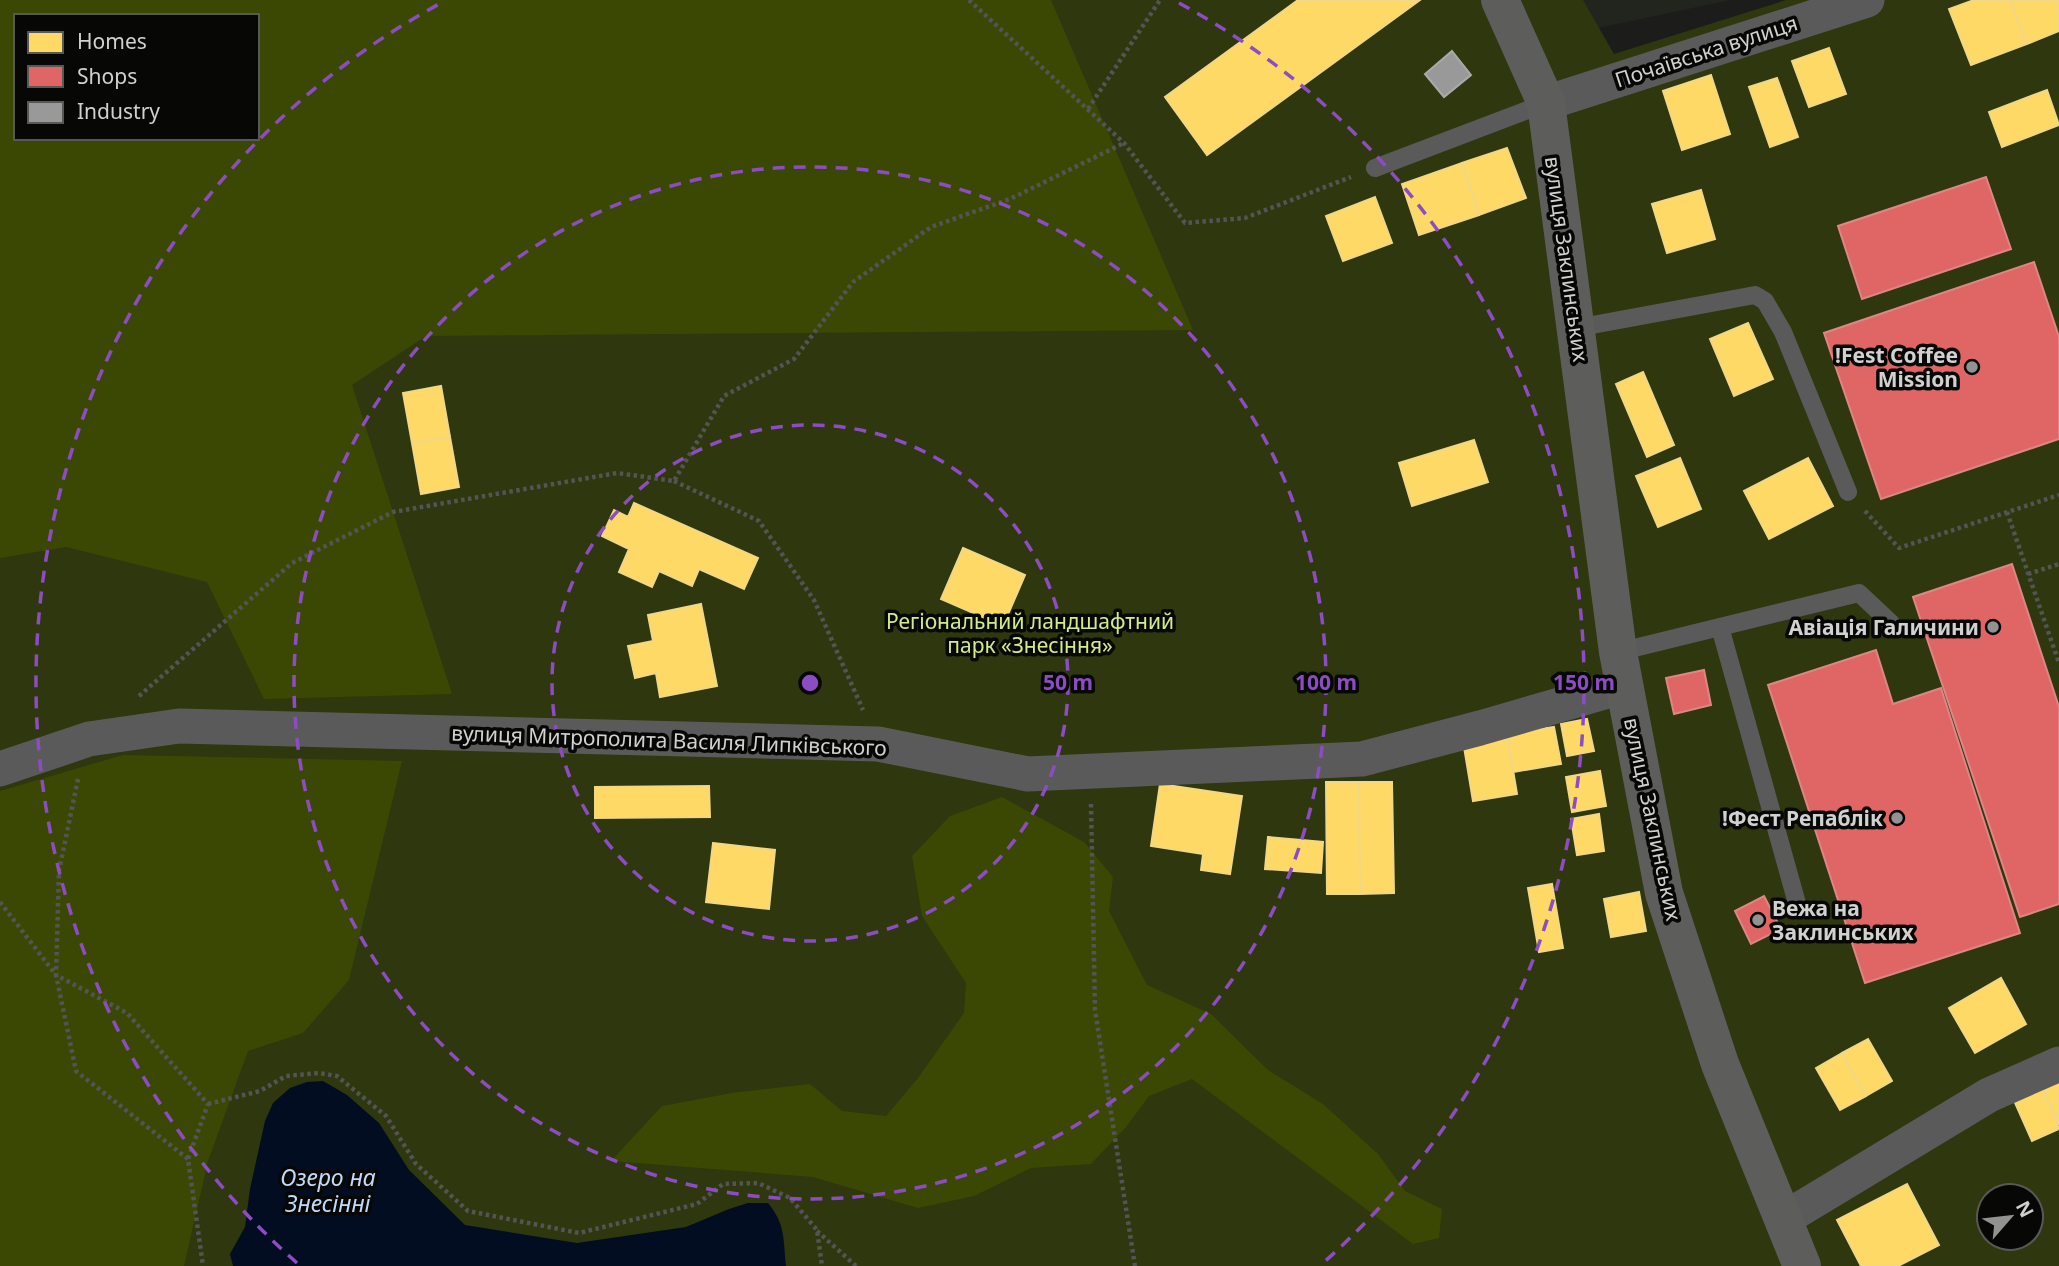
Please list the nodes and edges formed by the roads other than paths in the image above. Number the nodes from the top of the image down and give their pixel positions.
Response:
1 (1500, 0) edge
2 (1867, 0) edge
3 (1546, 103) junction
4 (1374, 168) road end
5 (1576, 328) junction
6 (1848, 492) road end
7 (1891, 623) dead end
8 (1720, 626) junction
9 (1621, 669) junction
10 (0, 769) edge
11 (1798, 907) dead end
12 (2059, 1064) edge
13 (1782, 1220) junction
14 (1802, 1266) edge

1 - 3 street, вулиця Заклинських
2 - 3 street, Почаївська вулиця
3 - 4 lane
3 - 5 street, вулиця Заклинських
5 - 6 lane
5 - 9 street, вулиця Заклинських
7 - 8 lane
8 - 9 lane
8 - 11 lane
9 - 10 street, вулиця Митрополита Василя Липківського
9 - 13 street, вулиця Заклинських
12 - 13 street
13 - 14 street, вулиця Заклинських

